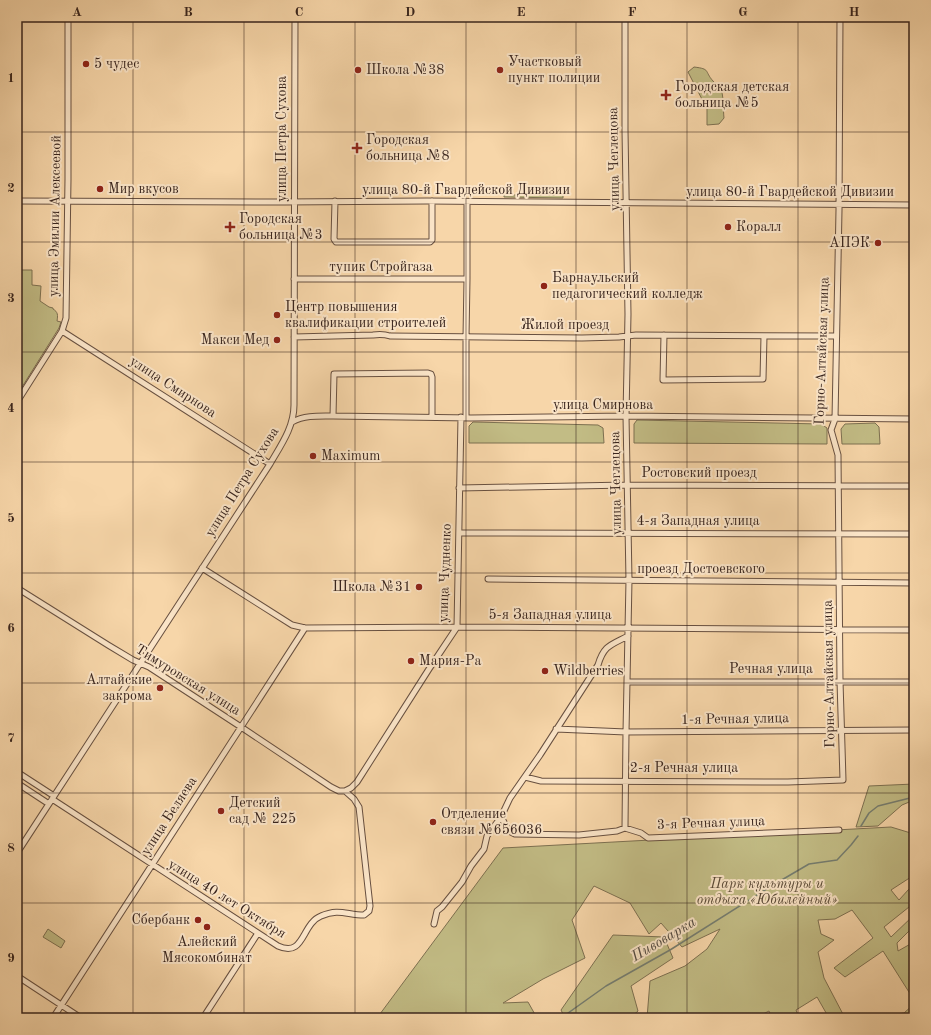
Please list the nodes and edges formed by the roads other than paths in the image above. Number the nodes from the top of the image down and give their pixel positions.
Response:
1 (68, 17) edge
2 (295, 17) edge
3 (625, 17) edge
4 (840, 17) edge
5 (17, 201) edge
6 (68, 201) junction
7 (432, 201) junction
8 (294, 202) junction
9 (335, 202) junction
10 (467, 202) junction
11 (627, 202) junction
12 (914, 204) edge
13 (839, 205) junction
14 (294, 279) junction
15 (468, 279) junction
16 (62, 331) junction
17 (628, 336) junction
18 (664, 336) junction
19 (764, 336) junction
20 (836, 336) junction
21 (294, 337) junction
22 (466, 337) junction
23 (17, 402) edge
24 (333, 416) junction
25 (626, 416) junction
26 (432, 417) junction
27 (464, 417) junction
28 (835, 419) junction
29 (914, 419) edge
30 (292, 422) junction
31 (270, 464) junction
32 (628, 485) junction
33 (838, 486) junction
34 (914, 486) edge
35 (459, 488) junction
36 (459, 533) junction
37 (629, 533) junction
38 (839, 533) junction
39 (914, 534) edge
40 (202, 568) junction
41 (488, 579) dead end
42 (629, 580) junction
43 (840, 582) junction
44 (914, 582) edge
45 (17, 588) edge
46 (458, 626) junction
47 (305, 628) junction
48 (628, 628) junction
49 (839, 630) junction
50 (914, 630) edge
51 (628, 636) junction
52 (140, 663) junction
53 (840, 681) junction
54 (627, 682) junction
55 (914, 682) edge
56 (241, 727) junction
57 (556, 729) junction
58 (842, 730) junction
59 (914, 730) edge
60 (626, 732) junction
61 (17, 772) edge
62 (525, 777) junction
63 (626, 780) junction
64 (843, 780) joint
65 (17, 784) edge
66 (345, 791) junction
67 (52, 800) junction
68 (501, 817) junction
69 (625, 828) junction
70 (839, 830) dead end
71 (17, 853) edge
72 (152, 865) junction
73 (434, 924) dead end
74 (258, 933) junction
75 (17, 976) edge
76 (61, 1005) junction
77 (53, 1018) edge
78 (81, 1018) edge
79 (203, 1018) edge

1 - 6 street, улица Эмилии Алексеевой
2 - 8 street, улица Петра Сухова
3 - 11 street, улица Чеглецова
4 - 13 street, Горно-Алтайская улица
5 - 6 street, улица 80-й Гвардейской Дивизии
6 - 8 street, улица 80-й Гвардейской Дивизии
6 - 16 street, улица Эмилии Алексеевой
7 - 9 street, улица 80-й Гвардейской Дивизии
7 - 9 street
7 - 10 street, улица 80-й Гвардейской Дивизии
8 - 9 street, улица 80-й Гвардейской Дивизии
8 - 14 street, улица Петра Сухова
10 - 11 street, улица 80-й Гвардейской Дивизии
10 - 15 street, улица Чудненко
11 - 13 street, улица 80-й Гвардейской Дивизии
11 - 17 street, улица Чеглецова
12 - 13 street, улица 80-й Гвардейской Дивизии
13 - 20 street, Горно-Алтайская улица
14 - 15 street, тупик Стройгаза
14 - 21 street, улица Петра Сухова
15 - 22 street, улица Чудненко
16 - 23 street, улица Эмилии Алексеевой
16 - 31 street, улица Смирнова
17 - 18 street, Жилой проезд
17 - 22 street, Жилой проезд
17 - 25 street, улица Чеглецова
18 - 19 street, Жилой проезд
18 - 19 street
19 - 20 street, Жилой проезд
20 - 28 street, Горно-Алтайская улица
21 - 22 street, Жилой проезд
21 - 30 street, улица Петра Сухова
22 - 27 street, улица Чудненко
24 - 26 street, улица Смирнова
24 - 26 street
24 - 30 street, улица Смирнова
25 - 27 street, улица Смирнова
25 - 28 street, улица Смирнова
25 - 32 street, улица Чеглецова
26 - 27 street, улица Смирнова
27 - 35 street, улица Чудненко
28 - 29 street, улица Смирнова
28 - 33 street, Горно-Алтайская улица
30 - 31 street, улица Петра Сухова
31 - 40 street, улица Петра Сухова
32 - 33 street, Ростовский проезд
32 - 35 street, Ростовский проезд
32 - 37 street, улица Чеглецова
33 - 34 street, Ростовский проезд
33 - 38 street, Горно-Алтайская улица
35 - 36 street, улица Чудненко
36 - 37 street, 4-я Западная улица
36 - 46 street, улица Чудненко
37 - 38 street, 4-я Западная улица
37 - 42 street, улица Чеглецова
38 - 39 street, 4-я Западная улица
38 - 43 street, Горно-Алтайская улица
40 - 47 street, 5-я Западная улица
40 - 52 street, улица Петра Сухова
41 - 42 street, проезд Достоевского
42 - 43 street, проезд Достоевского
42 - 48 street, улица Чеглецова
43 - 44 street, проезд Достоевского
43 - 49 street, Горно-Алтайская улица
45 - 52 street, Тимуровская улица
46 - 47 street, 5-я Западная улица
46 - 48 street, 5-я Западная улица
46 - 66 street, улица Чудненко
47 - 56 street, улица Беляева
48 - 49 street, 5-я Западная улица
48 - 51 street, улица Чеглецова
49 - 50 street, 5-я Западная улица
49 - 53 street, Горно-Алтайская улица
51 - 54 street, улица Чеглецова
51 - 57 street
52 - 56 street, Тимуровская улица
52 - 67 street, улица Петра Сухова
53 - 54 street, Речная улица
53 - 55 street, Речная улица
53 - 58 street, Горно-Алтайская улица
54 - 60 street, улица Чеглецова
56 - 66 street, Тимуровская улица
56 - 72 street, улица Беляева
57 - 60 street, 1-я Речная улица
57 - 62 street
58 - 59 street, 1-я Речная улица
58 - 60 street, 1-я Речная улица
58 - 64 street, Горно-Алтайская улица
60 - 63 street, улица Чеглецова
61 - 67 street, улица 40 лет Октября
62 - 63 street, 2-я Речная улица
62 - 68 street
63 - 64 street, 2-я Речная улица
63 - 69 street, улица Чеглецова
65 - 67 street, улица 40 лет Октября
66 - 74 street, улица 40 лет Октября
67 - 71 street, улица Петра Сухова
67 - 72 street, улица 40 лет Октября
68 - 69 street
68 - 73 street
69 - 70 street, 3-я Речная улица
72 - 74 street, улица 40 лет Октября
72 - 76 street, улица Беляева
74 - 79 street
75 - 76 street
76 - 77 street, улица Беляева
76 - 78 street

